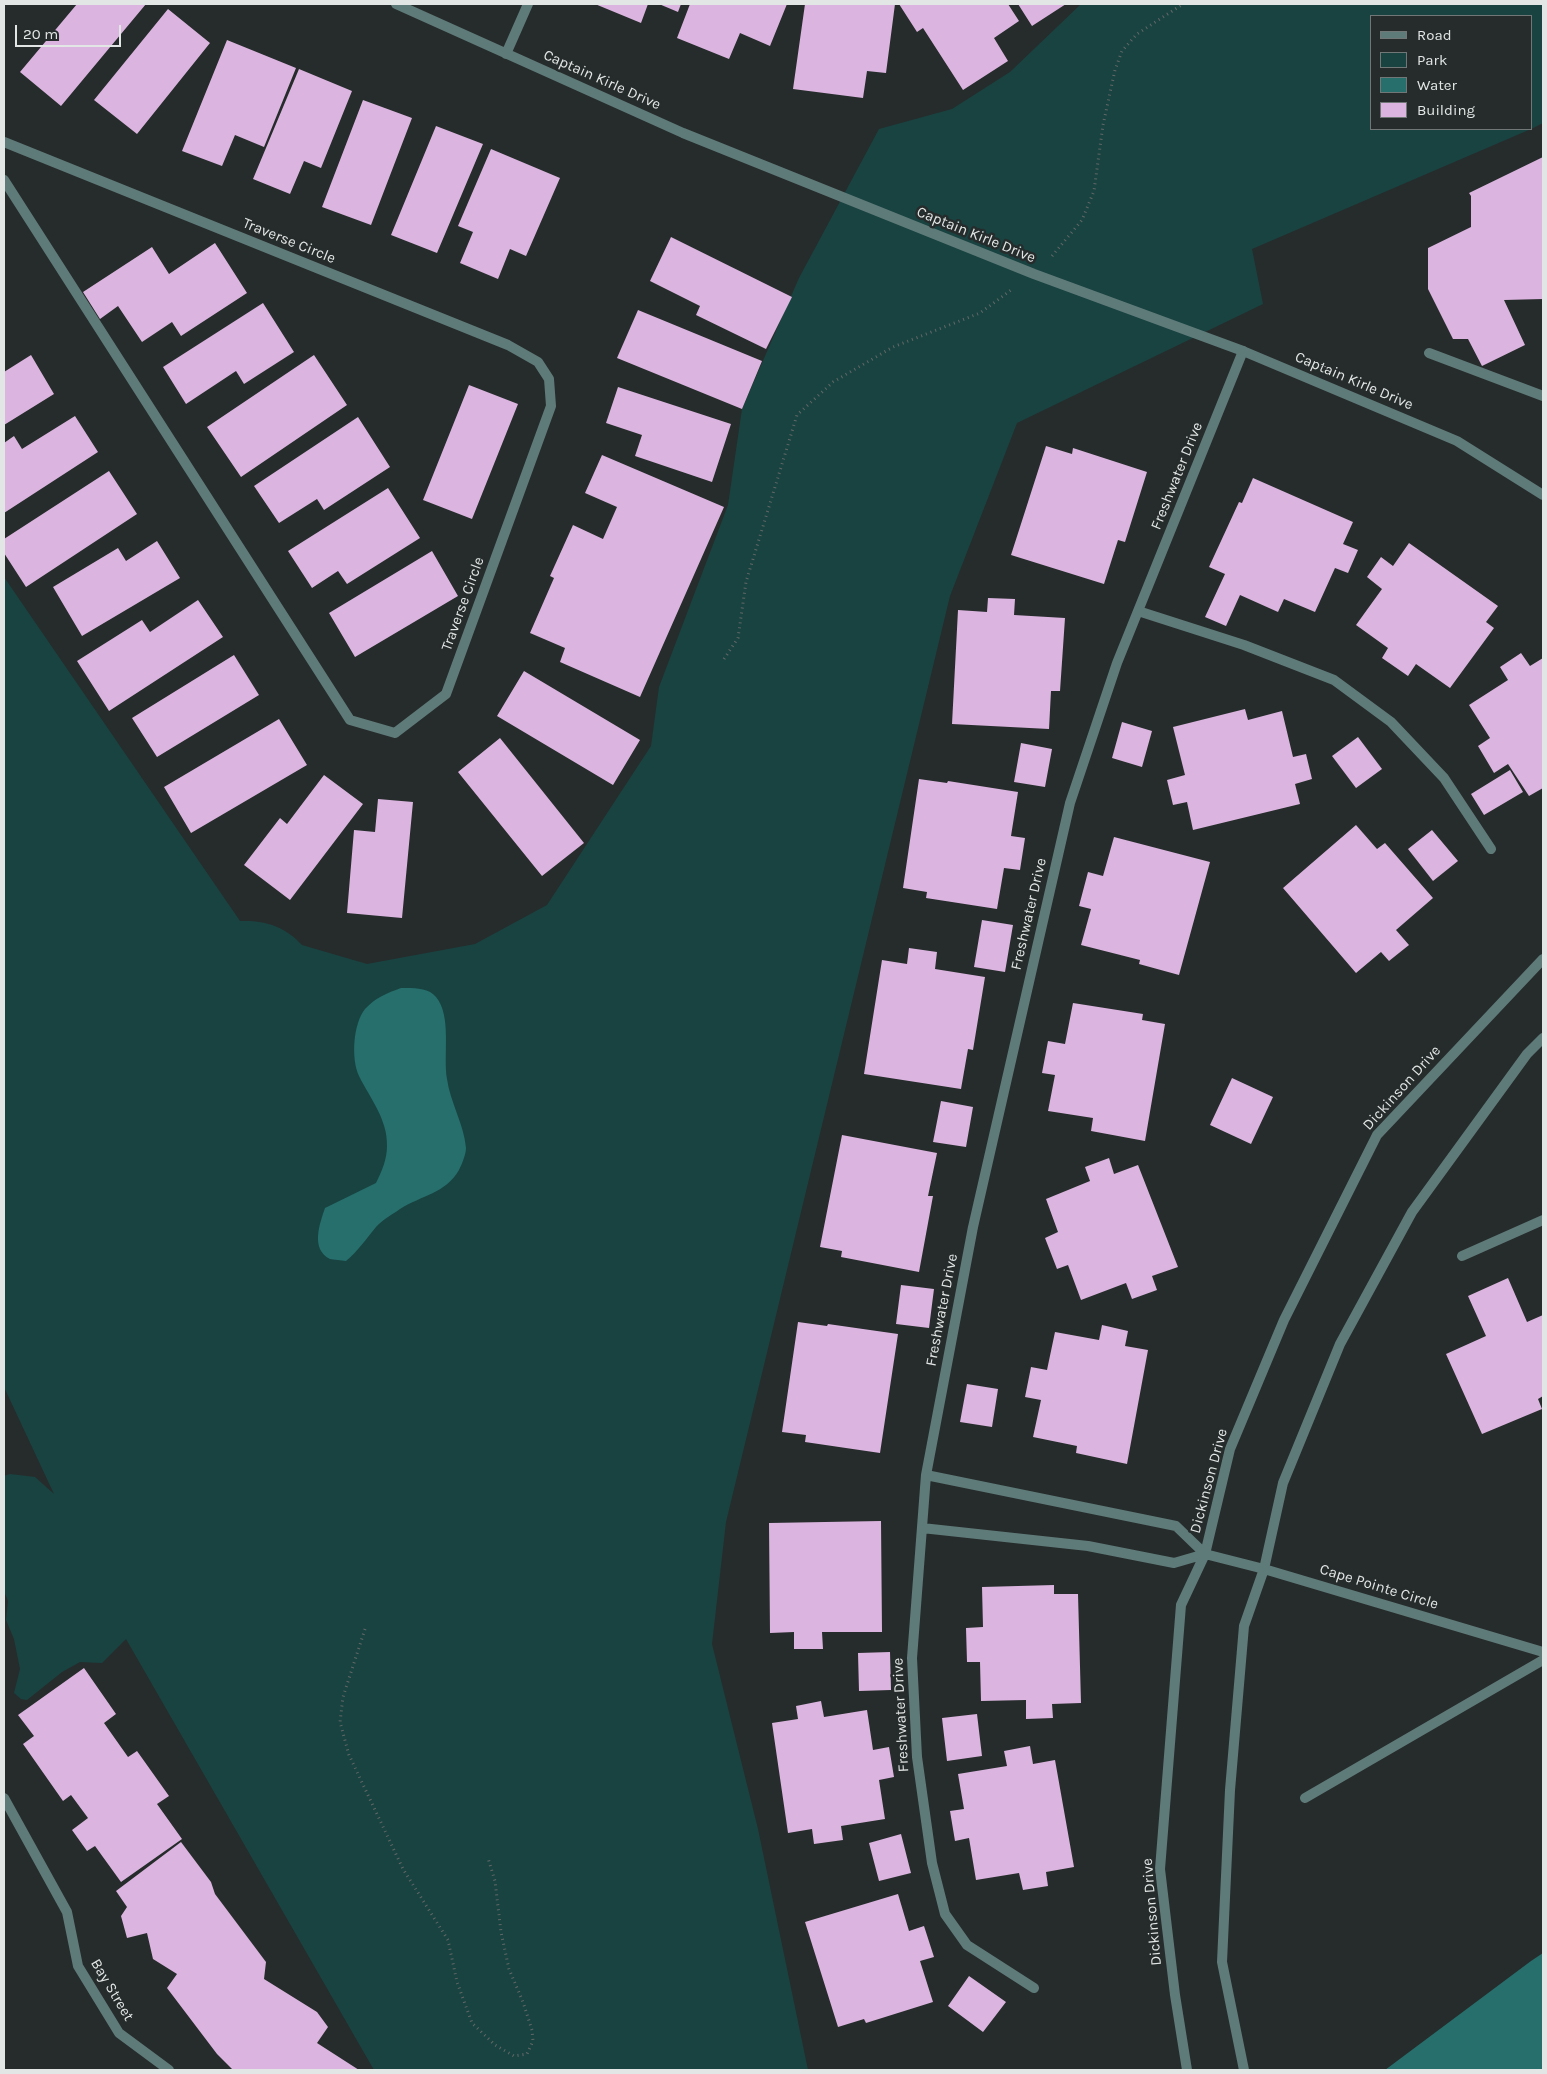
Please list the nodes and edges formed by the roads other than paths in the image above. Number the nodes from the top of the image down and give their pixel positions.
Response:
1 (396, 4) edge
2 (528, 4) edge
3 (506, 54) junction
4 (4, 142) edge
5 (4, 180) edge
6 (1243, 351) junction
7 (1429, 353) dead end
8 (1543, 396) edge
9 (1543, 495) edge
10 (1138, 611) junction
11 (1490, 849) dead end
12 (1543, 959) edge
13 (1543, 1038) edge
14 (1543, 1220) edge
15 (1462, 1256) dead end
16 (926, 1475) junction
17 (922, 1528) junction
18 (1205, 1554) junction
19 (1264, 1569) junction
20 (1543, 1652) edge
21 (1543, 1660) edge
22 (4, 1798) edge
23 (1305, 1798) dead end
24 (1034, 1988) dead end
25 (169, 2070) edge
26 (1187, 2070) edge
27 (1244, 2070) edge

1 - 3 street, Captain Kirle Drive
2 - 3 street
3 - 6 street, Captain Kirle Drive
4 - 5 street, Traverse Circle
6 - 9 street, Captain Kirle Drive
6 - 10 street, Freshwater Drive
7 - 8 street
10 - 11 street
10 - 16 street, Freshwater Drive
12 - 18 street, Dickinson Drive
13 - 19 street
14 - 15 street
16 - 17 street, Freshwater Drive
16 - 18 street, Cape Pointe Circle
17 - 18 street, Cape Pointe Circle
17 - 24 street, Freshwater Drive
18 - 19 street, Cape Pointe Circle
18 - 26 street, Dickinson Drive
19 - 20 street, Cape Pointe Circle
19 - 27 street
21 - 23 street
22 - 25 street, Bay Street

